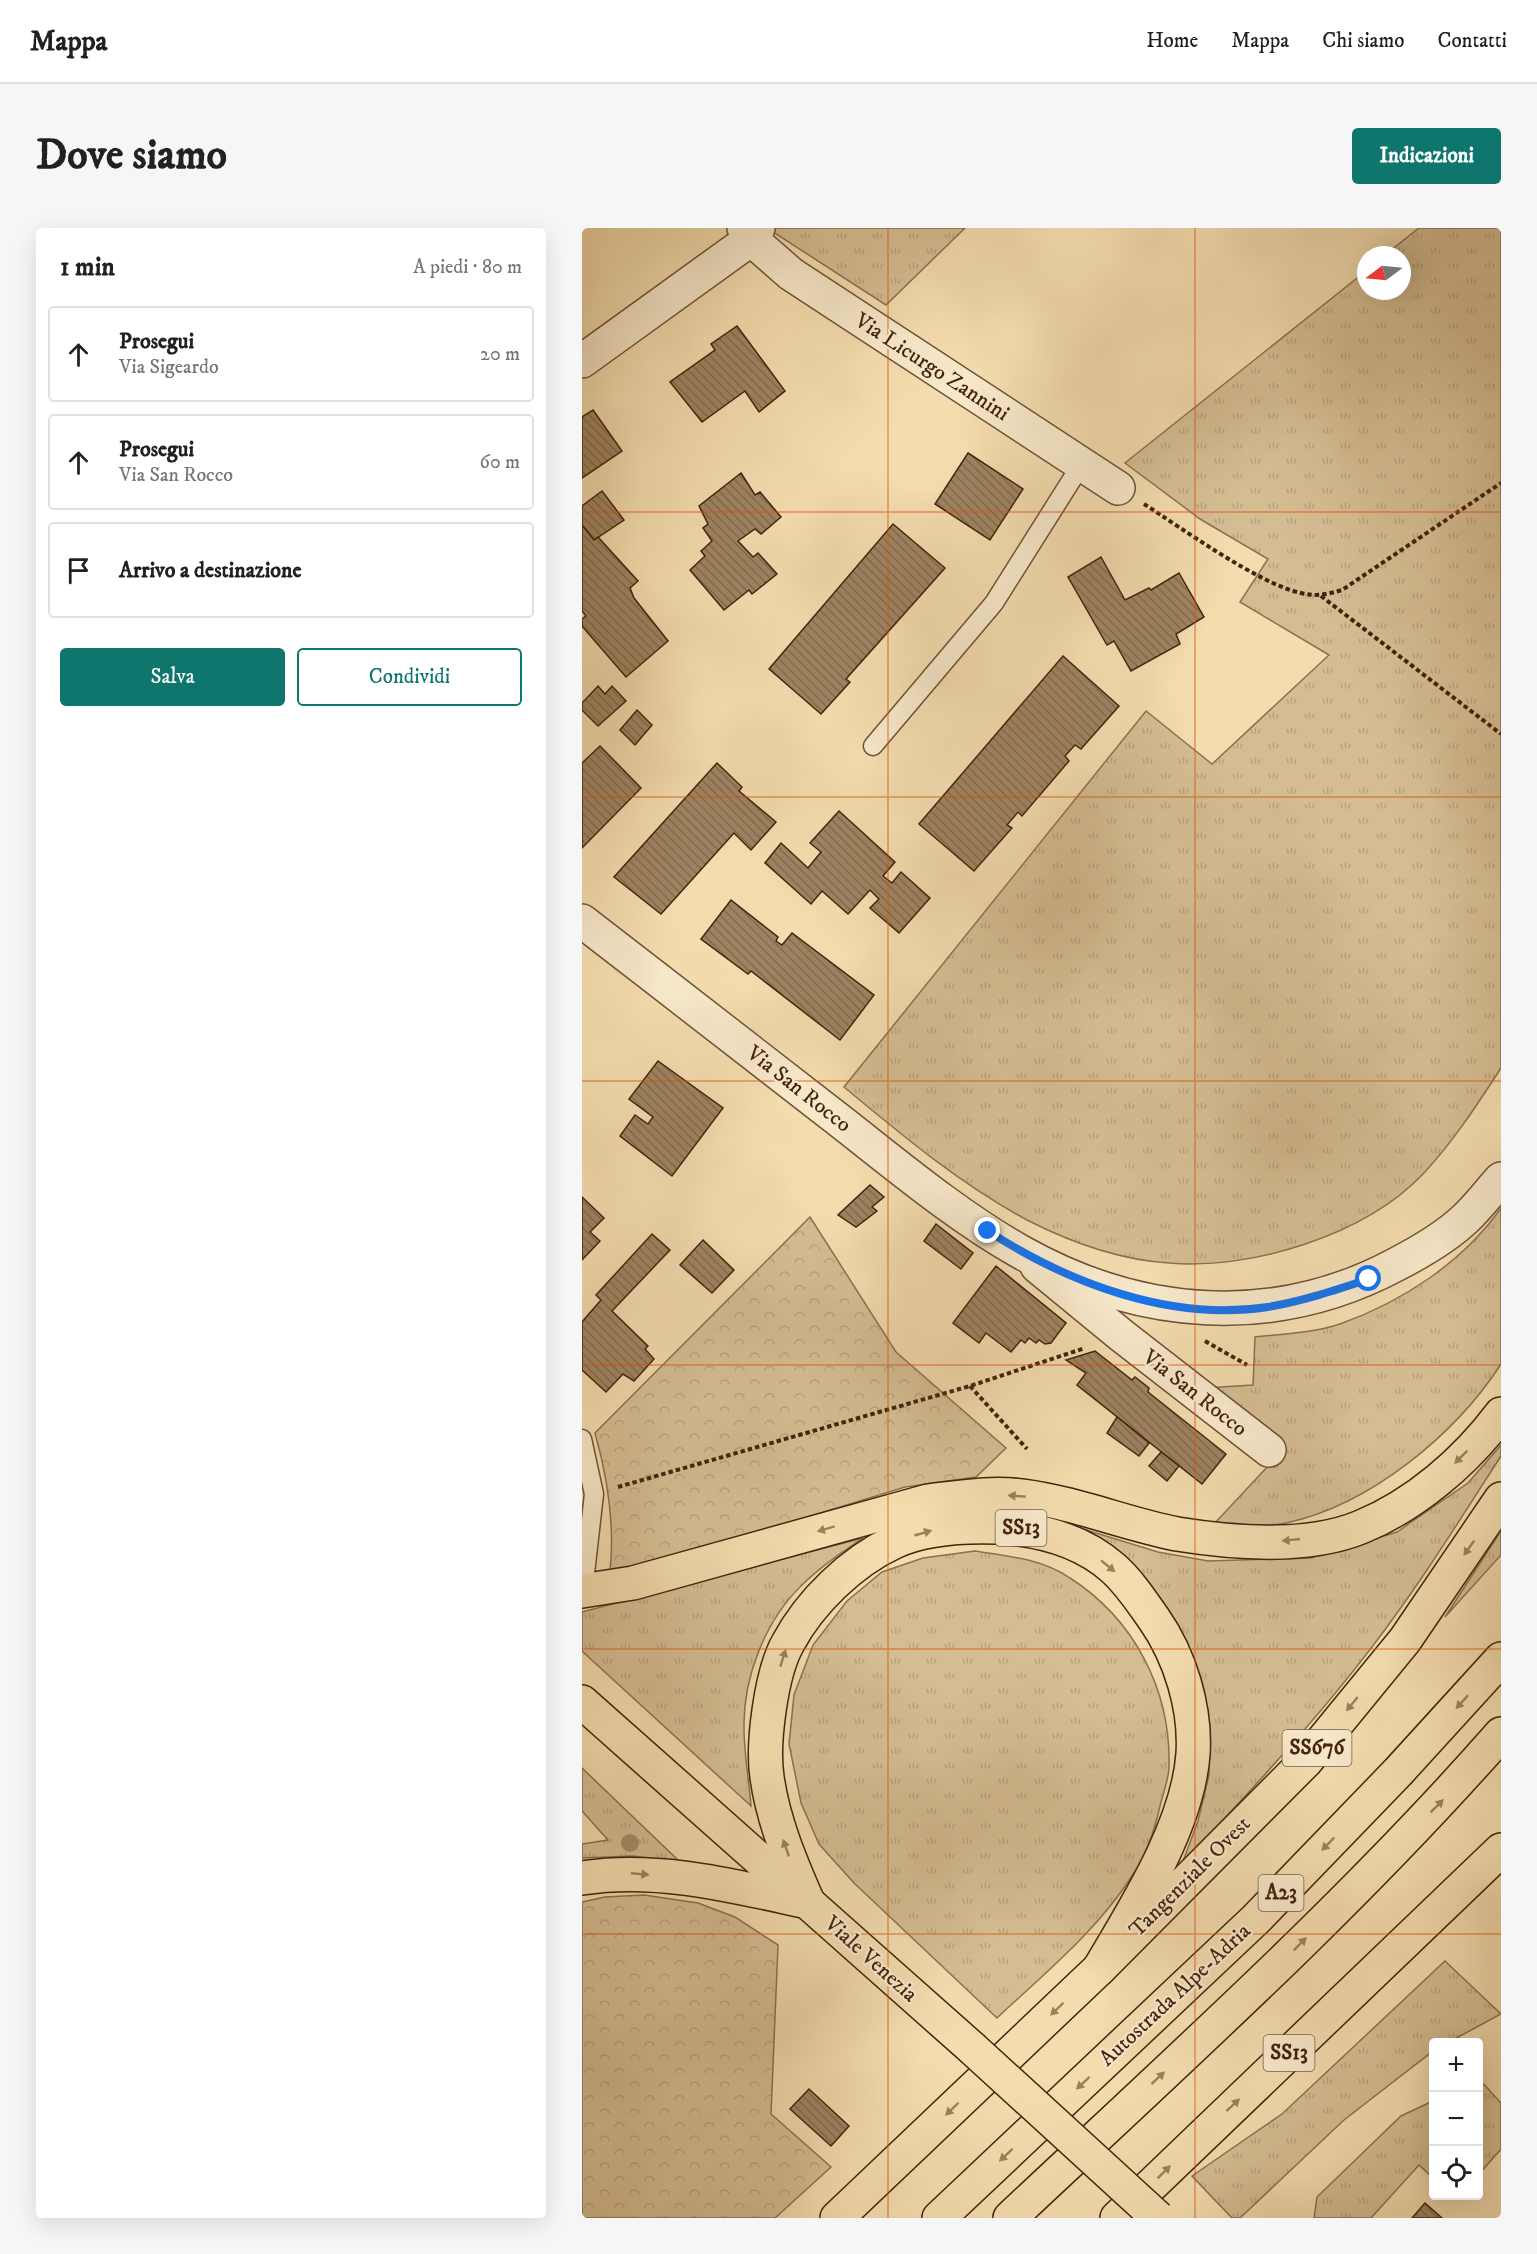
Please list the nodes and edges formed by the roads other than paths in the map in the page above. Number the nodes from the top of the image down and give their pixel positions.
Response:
1 (751, 232) edge
2 (582, 361) edge
3 (1081, 465) junction
4 (1118, 488) road end
5 (873, 746) dead end
6 (582, 921) edge
7 (1501, 1179) edge
8 (1020, 1251) junction
9 (1501, 1414) edge
10 (582, 1439) edge
11 (1269, 1450) dead end
12 (1501, 1499) edge
13 (582, 1591) edge
14 (1501, 1659) edge
15 (582, 1702) edge
16 (1501, 1734) edge
17 (1501, 1851) edge
18 (1501, 1876) edge
19 (582, 1878) edge
20 (808, 1902) junction
21 (1388, 1961) junction
22 (1099, 1969) junction
23 (890, 2169) junction
24 (824, 2218) edge
25 (837, 2218) edge
26 (939, 2218) edge
27 (1010, 2218) edge
28 (1117, 2218) edge
29 (1158, 2218) edge

1 - 2 street, Via Licurgo Zannini
1 - 3 street, Via Licurgo Zannini
3 - 4 street, Via Licurgo Zannini
3 - 5 lane
6 - 8 street, Via San Rocco
7 - 8 street, Via San Rocco
8 - 11 street, Via San Rocco
9 -> 13 main road
10 - 13 lane
12 -> 22 main road, Tangenziale Ovest / SS676
14 -> 26 main road, Autostrada Alpe-Adria / A23
15 - 20 main road, Viale Venezia
27 -> 16 main road, A23
17 - 21 main road
18 - 21 main road
19 -> 20 main road
20 -> 22 main road, SS13
20 - 29 main road, Viale Venezia / SS13, bridge
28 -> 21 main road, SS13
22 -> 23 main road, Tangenziale Ovest / SS13
23 - 24 main road
23 - 25 main road, Tangenziale Ovest / SS13

